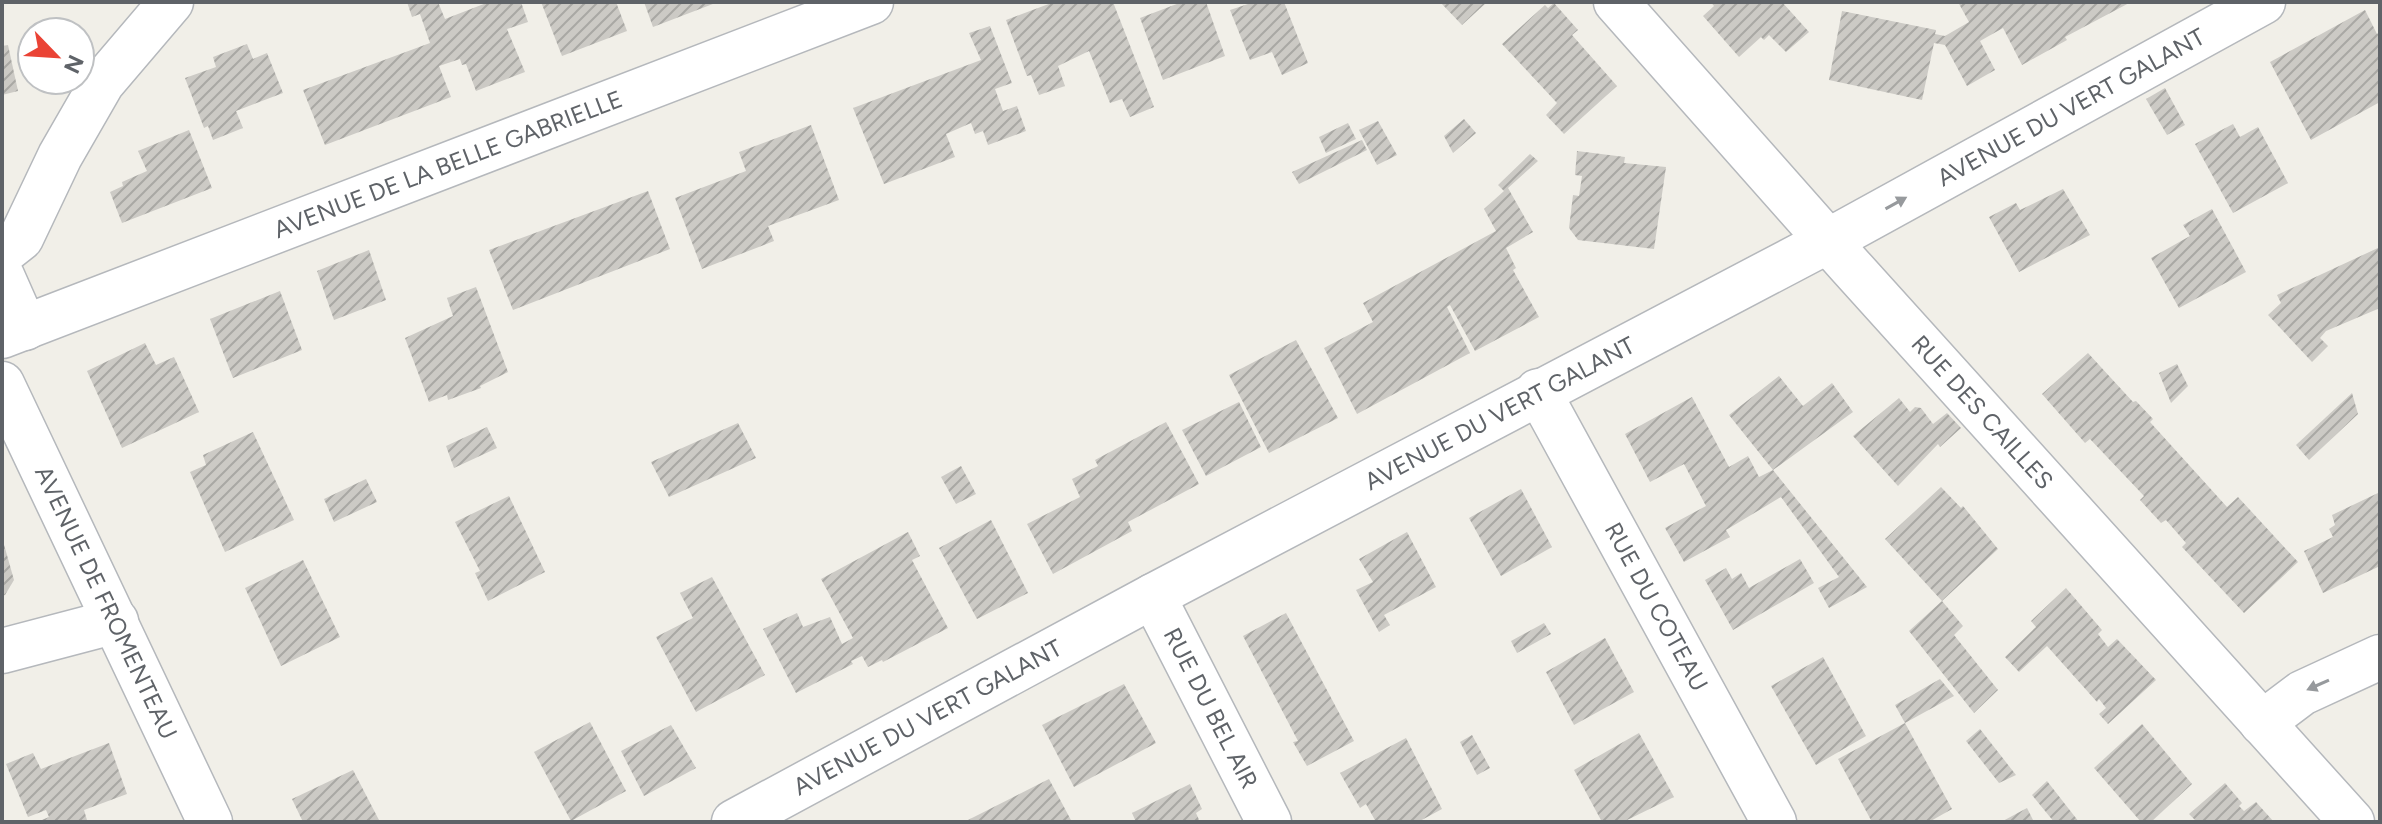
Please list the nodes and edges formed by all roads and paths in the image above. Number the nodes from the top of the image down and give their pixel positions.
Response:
1 (171, 2) edge
2 (871, 2) edge
3 (1616, 2) edge
4 (2263, 2) edge
5 (1828, 241) junction
6 (2, 253) edge
7 (2, 276) edge
8 (13, 332) edge
9 (2, 384) edge
10 (1538, 391) junction
11 (1153, 596) junction
12 (116, 621) junction
13 (2, 651) edge
14 (2380, 657) edge
15 (2262, 723) junction
16 (210, 822) edge
17 (734, 822) edge
18 (1269, 822) edge
19 (1774, 822) edge
20 (2352, 822) edge

1 - 6 street
2 - 8 street, AVENUE DE LA BELLE GABRIELLE
3 - 5 street, RUE DES CAILLES
5 -> 4 street, AVENUE DU VERT GALANT
5 - 10 street, AVENUE DU VERT GALANT
5 - 15 street, RUE DES CAILLES
7 - 8 street, AVENUE DE LA BELLE GABRIELLE
9 - 12 street, AVENUE DE FROMENTEAU
10 - 11 street, AVENUE DU VERT GALANT
10 - 19 street, RUE DU COTEAU
11 - 17 street, AVENUE DU VERT GALANT
11 - 18 street, RUE DU BEL AIR
12 - 13 street
12 - 16 street, AVENUE DE FROMENTEAU
14 -> 15 street
15 - 20 street, RUE DES CAILLES

